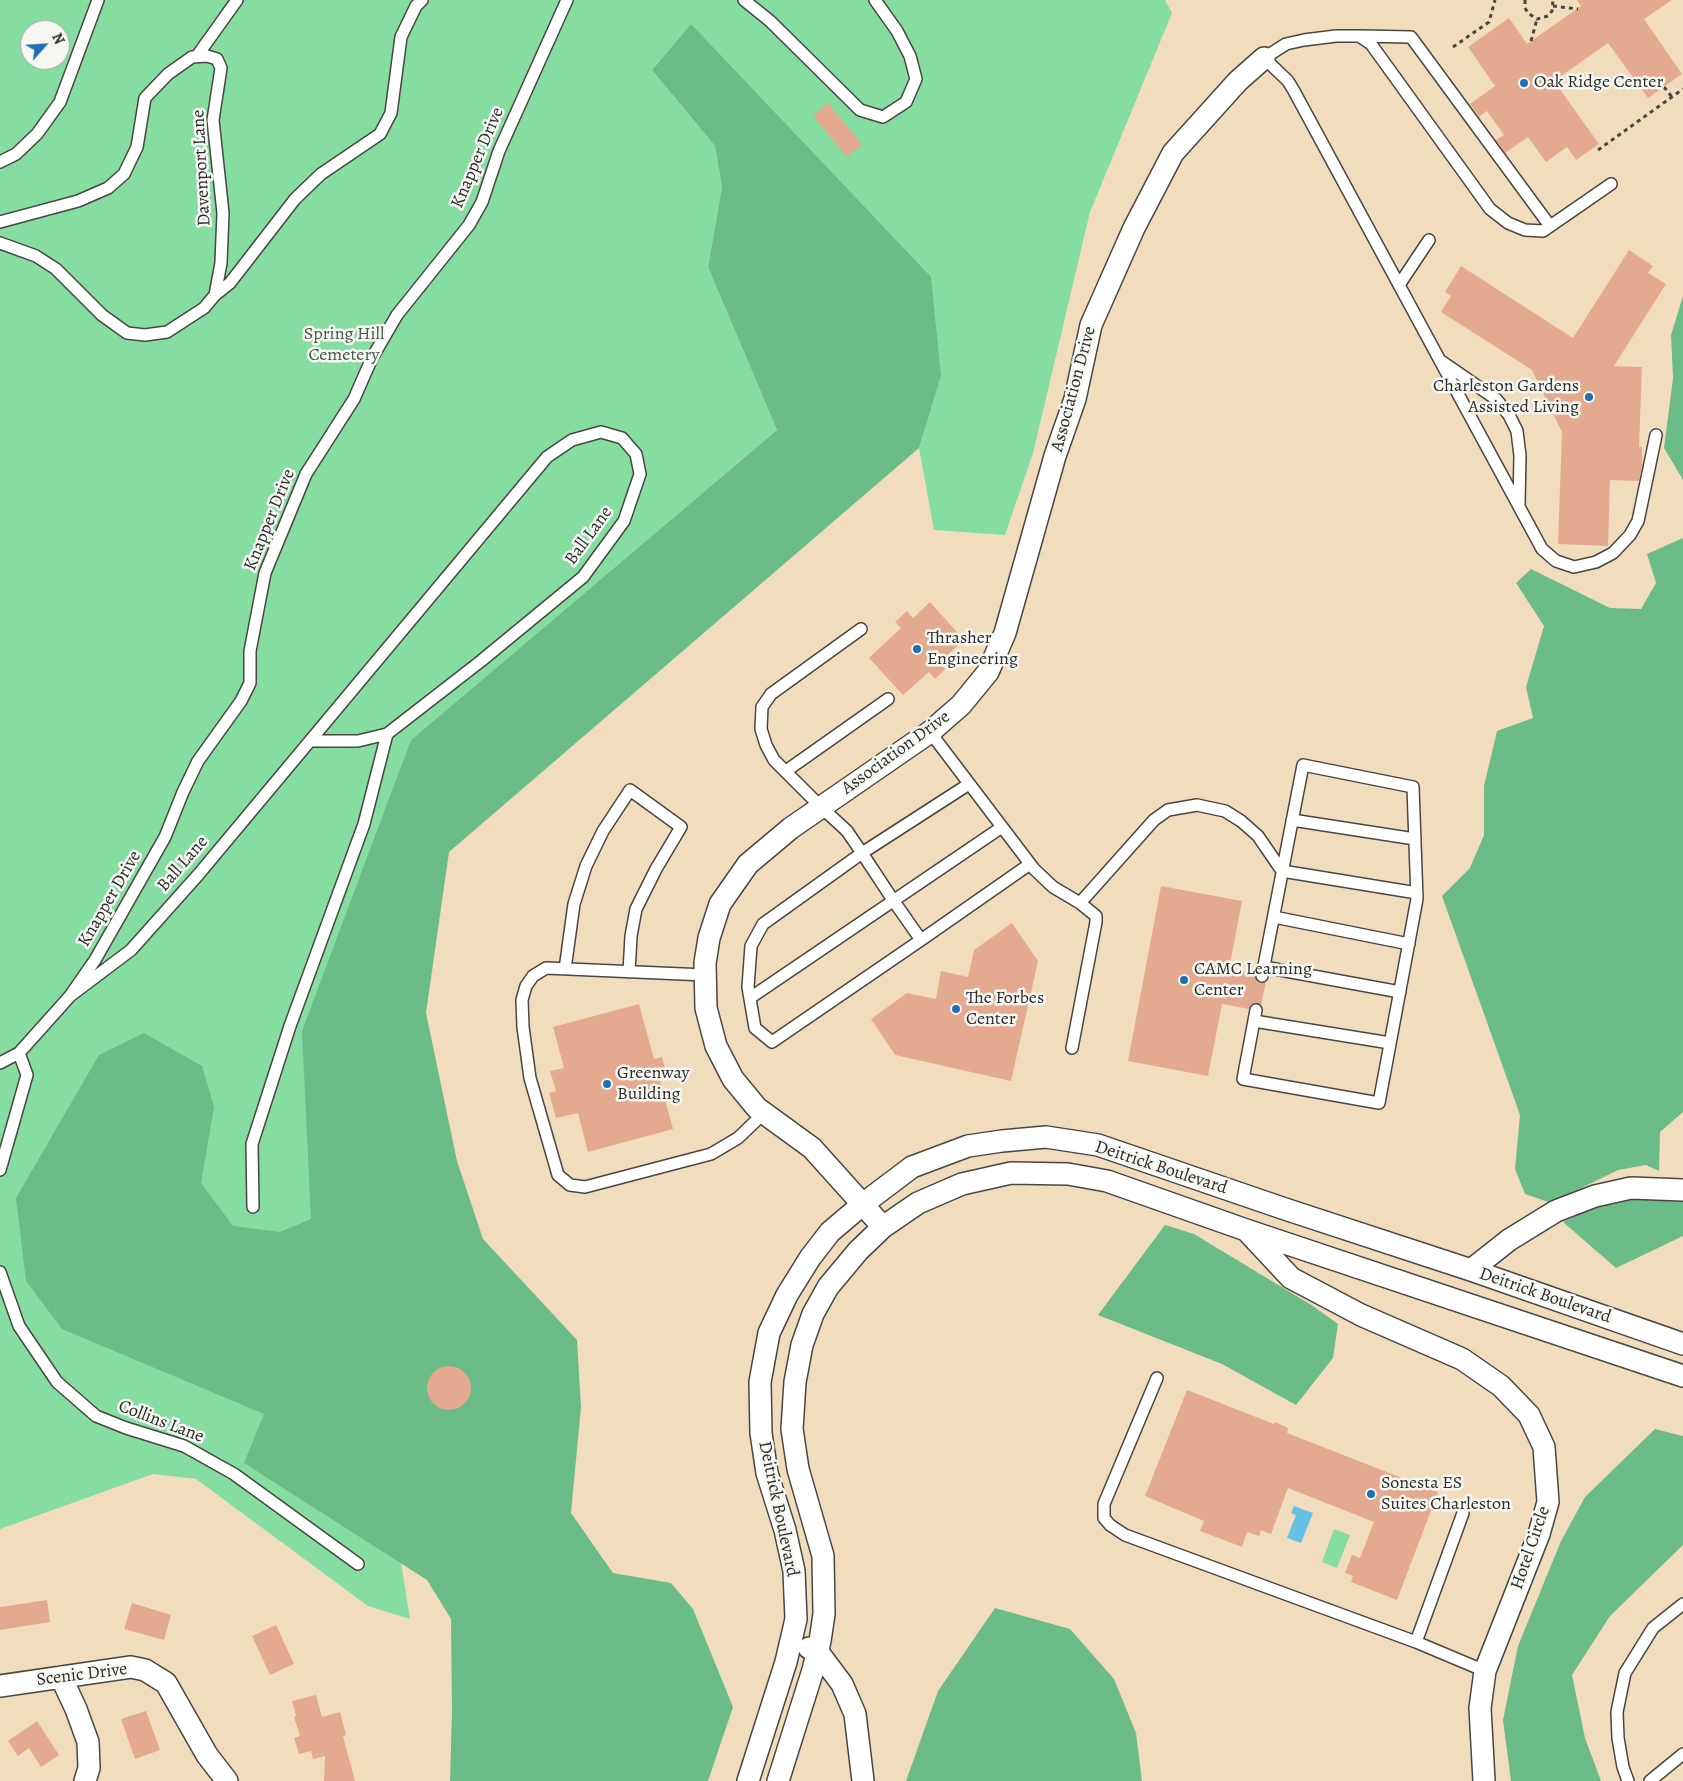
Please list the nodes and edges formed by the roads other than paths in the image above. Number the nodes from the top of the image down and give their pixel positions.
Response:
1 (98, 0) edge
2 (237, 0) edge
3 (422, 0) edge
4 (567, 0) edge
5 (744, 0) edge
6 (875, 0) edge
7 (1360, 36) junction
8 (197, 56) junction
9 (1264, 58) junction
10 (0, 162) edge
11 (1611, 184) dead end
12 (0, 222) edge
13 (1550, 226) junction
14 (1429, 240) dead end
15 (0, 243) edge
16 (1399, 285) junction
17 (214, 295) junction
18 (1440, 360) junction
19 (1656, 435) dead end
20 (1519, 505) junction
21 (861, 629) dead end
22 (888, 699) dead end
23 (930, 732) junction
24 (387, 734) junction
25 (310, 741) junction
26 (786, 771) junction
27 (969, 784) junction
28 (821, 807) junction
29 (1292, 820) junction
30 (1002, 826) junction
31 (1415, 839) junction
32 (862, 853) junction
33 (1030, 864) junction
34 (1282, 871) junction
35 (1417, 893) junction
36 (893, 900) junction
37 (1080, 903) junction
38 (1274, 917) junction
39 (921, 940) junction
40 (1409, 944) junction
41 (565, 969) junction
42 (629, 972) junction
43 (705, 975) junction
44 (1400, 992) junction
45 (70, 996) junction
46 (750, 998) junction
47 (1390, 1043) junction
48 (1072, 1048) dead end
49 (19, 1053) junction
50 (0, 1063) edge
51 (764, 1113) junction
52 (0, 1170) edge
53 (1683, 1190) edge
54 (862, 1204) junction
55 (253, 1207) dead end
56 (883, 1227) junction
57 (1246, 1230) junction
58 (1471, 1270) junction
59 (0, 1272) edge
60 (1683, 1344) edge
61 (1683, 1376) edge
62 (1157, 1378) dead end
63 (1464, 1514) dead end
64 (358, 1564) dead end
65 (1683, 1604) edge
66 (791, 1639) junction
67 (1416, 1642) junction
68 (818, 1652) junction
69 (1486, 1670) junction
70 (61, 1677) junction
71 (0, 1686) edge
72 (1683, 1754) edge
73 (86, 1781) edge
74 (227, 1781) edge
75 (748, 1781) edge
76 (778, 1781) edge
77 (863, 1781) edge
78 (1484, 1781) edge
79 (1628, 1781) edge
80 (1650, 1781) edge

1 - 10 lane
2 - 8 lane
3 - 17 lane
4 - 45 lane, Knapper Drive
5 - 6 lane
7 - 9 lane
7 - 13 lane
7 - 13 lane
8 - 12 lane
8 - 17 lane, Davenport Lane
9 - 16 lane
9 - 23 street, Association Drive
11 - 13 lane
14 - 16 lane
15 - 17 lane
16 - 18 lane
18 - 20 lane
18 - 20 lane
19 - 20 lane
21 - 26 lane
22 - 26 lane
23 - 27 lane
23 - 28 street, Association Drive
24 - 25 lane, Ball Lane
24 - 25 lane, Ball Lane
24 - 55 lane
25 - 45 lane, Ball Lane
26 - 28 lane
27 - 30 lane
27 - 32 lane
28 - 32 lane
28 - 43 street, Association Drive
29 - 31 lane
29 - 31 lane
29 - 34 lane
30 - 33 lane
30 - 36 lane
31 - 35 lane
32 - 36 lane
32 - 46 lane
33 - 37 lane
33 - 39 lane
34 - 35 lane
34 - 37 lane
34 - 38 lane
35 - 40 lane
36 - 39 lane
36 - 46 lane
37 - 48 lane
38 - 40 lane
38 - 44 lane
39 - 46 lane
40 - 44 lane
41 - 42 lane
41 - 42 lane
41 - 51 lane
42 - 43 lane
43 - 51 street, Association Drive
44 - 47 lane
45 - 49 lane, Knapper Drive
47 - 47 lane
49 - 50 lane
49 - 52 lane
51 - 54 street, Association Drive
53 - 58 street
54 - 56 street, Association Drive
54 - 58 street, Deitrick Boulevard
54 - 66 street, Deitrick Boulevard
56 - 57 street, Deitrick Boulevard
56 - 68 street, Deitrick Boulevard
57 - 61 street, Deitrick Boulevard
57 - 69 street, Hotel Circle
58 - 60 street, Deitrick Boulevard
59 - 64 lane, Collins Lane
62 - 67 lane
63 - 67 lane
65 - 79 lane
66 - 68 street
66 - 75 street, Deitrick Boulevard
67 - 69 lane
68 - 76 street, Deitrick Boulevard
68 - 77 street
69 - 78 street, Hotel Circle
70 - 71 street, Scenic Drive
70 - 73 street
70 - 74 street, Scenic Drive
72 - 80 lane

